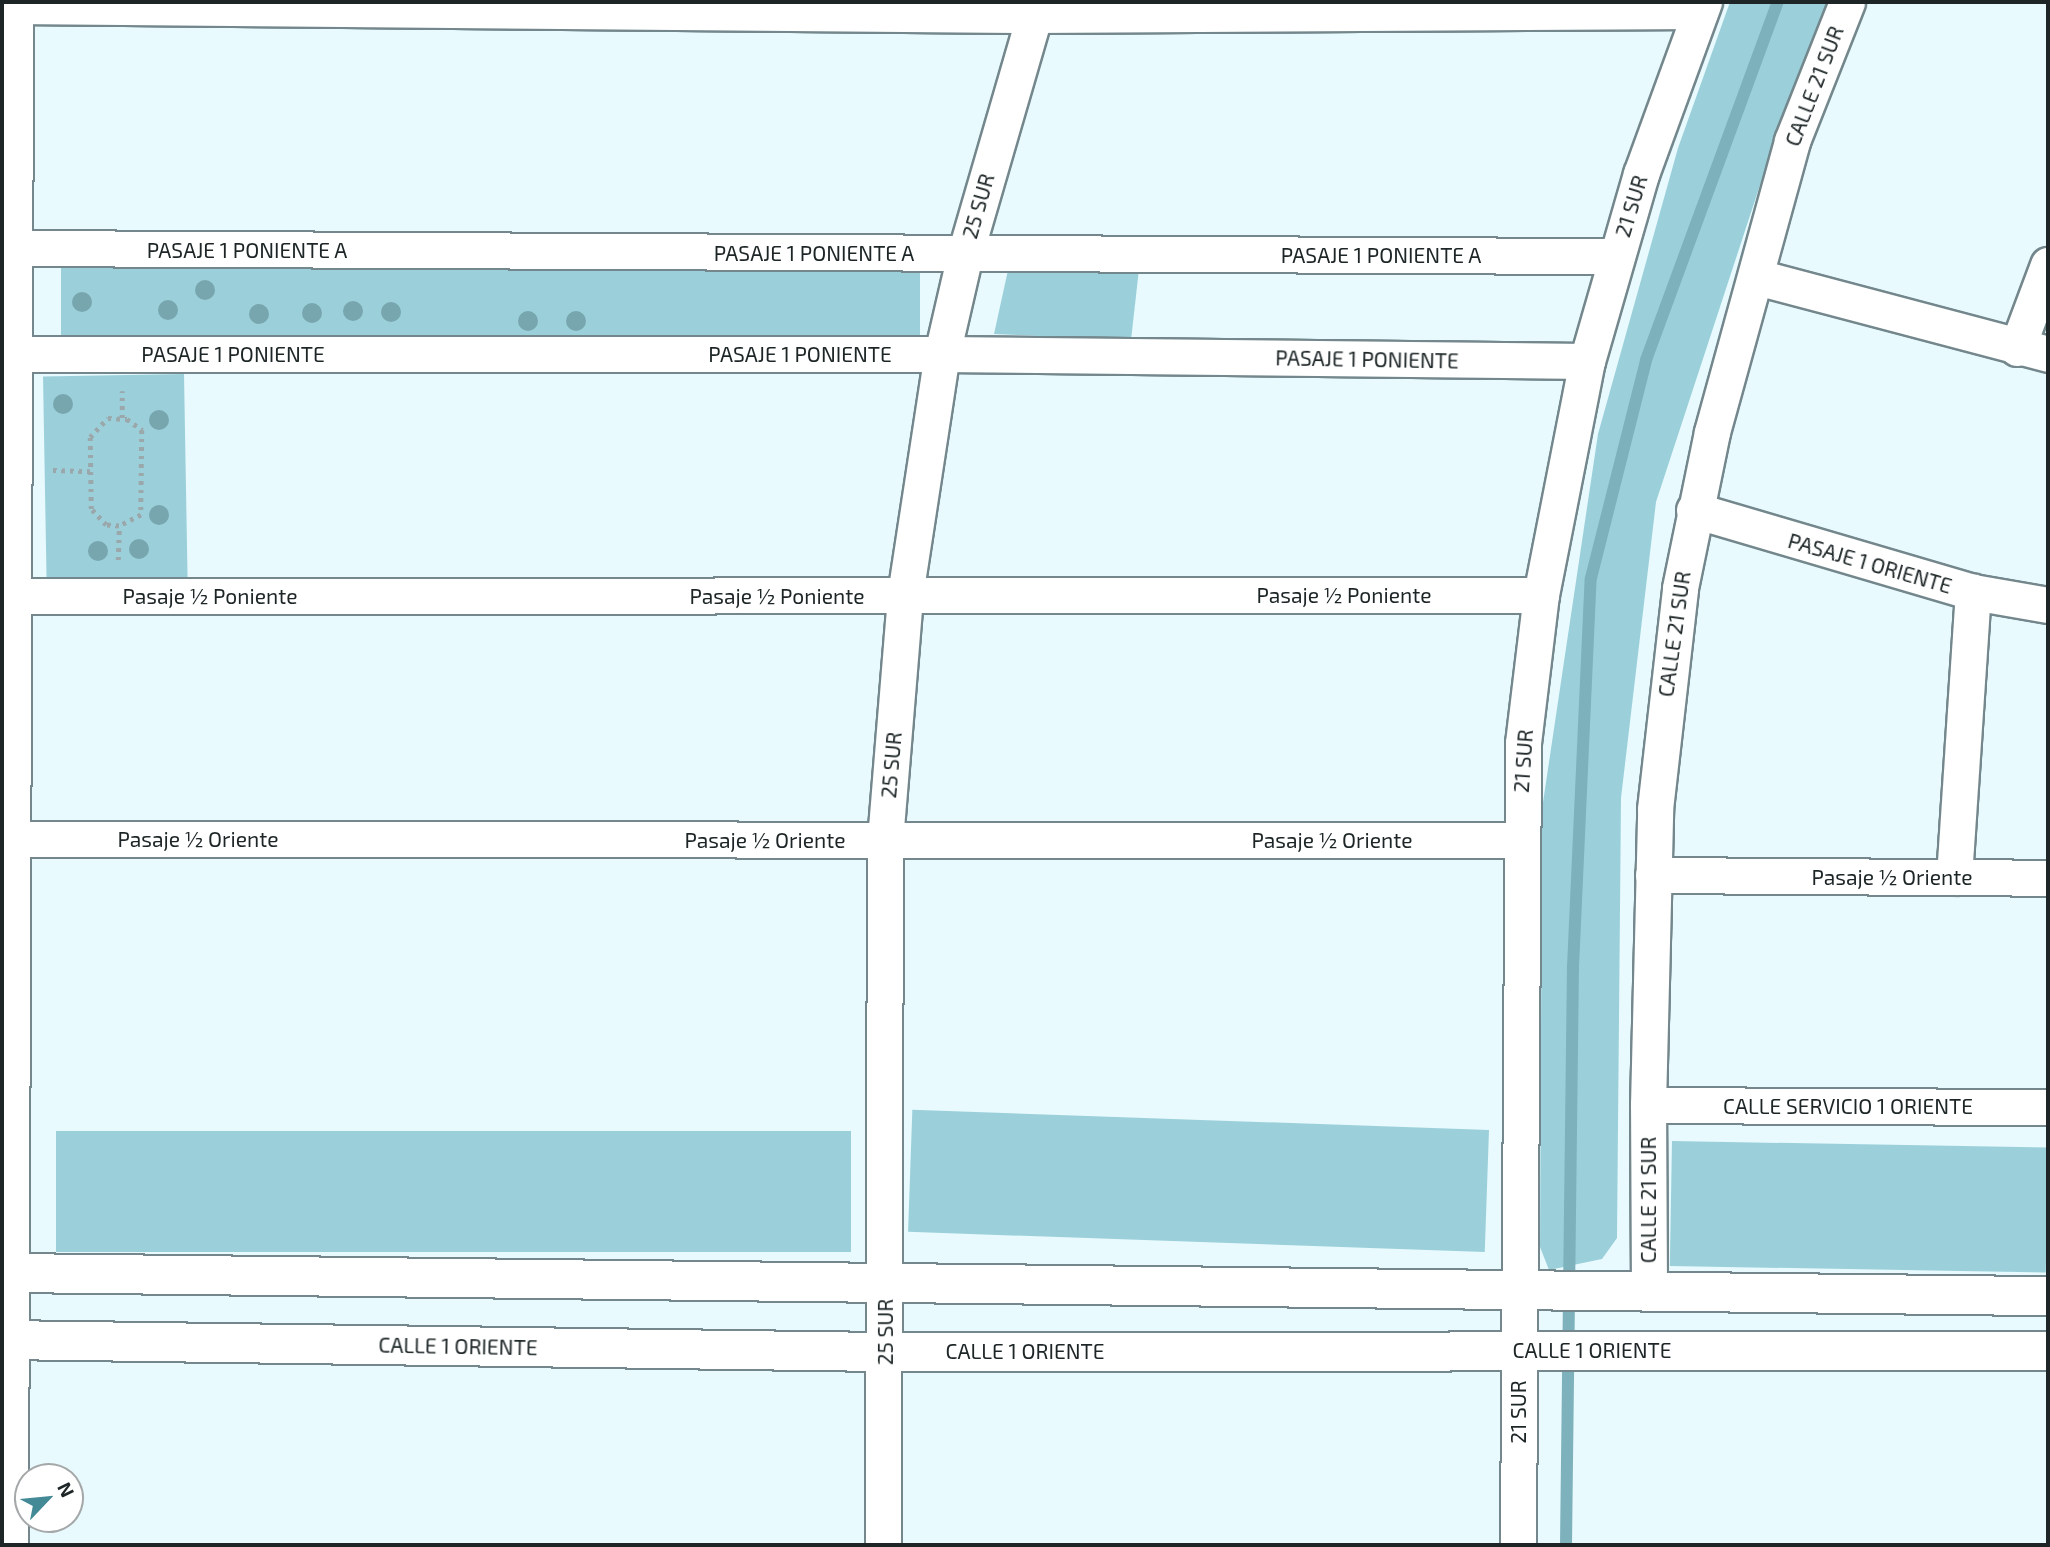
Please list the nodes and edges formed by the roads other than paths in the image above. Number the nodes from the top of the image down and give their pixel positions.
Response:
1 (1847, 2) edge
2 (13, 4) edge
3 (1702, 7) edge
4 (1036, 8) edge
5 (13, 248) junction
6 (965, 254) junction
7 (1615, 256) junction
8 (2048, 265) edge
9 (1757, 277) junction
10 (2033, 351) edge
11 (12, 354) junction
12 (942, 354) junction
13 (1587, 361) junction
14 (1694, 510) junction
15 (1973, 592) junction
16 (1541, 595) junction
17 (12, 596) junction
18 (905, 596) junction
19 (2048, 605) edge
20 (11, 839) junction
21 (885, 840) junction
22 (1518, 840) junction
23 (1653, 875) junction
24 (1954, 877) junction
25 (2048, 878) edge
26 (1648, 1105) junction
27 (2048, 1107) edge
28 (6, 1273) edge
29 (885, 1282) junction
30 (1552, 1289) junction
31 (1649, 1290) junction
32 (2048, 1296) edge
33 (6, 1340) edge
34 (1552, 1350) junction
35 (2048, 1350) edge
36 (885, 1352) junction
37 (9, 1545) edge
38 (883, 1545) edge
39 (1518, 1545) edge

1 - 9 street, CALLE 21 SUR
2 - 4 street
2 - 5 street
3 - 4 street
3 - 7 street, 21 SUR
4 - 6 street, 25 SUR
5 - 6 street, PASAJE 1 PONIENTE A
5 - 11 street
6 - 7 street, PASAJE 1 PONIENTE A
6 - 12 street, 25 SUR
7 - 13 street, 21 SUR
8 - 10 street
9 - 10 street
9 - 14 street, CALLE 21 SUR
11 - 12 street, PASAJE 1 PONIENTE
11 - 17 street
12 - 13 street, PASAJE 1 PONIENTE
12 - 18 street, 25 SUR
13 - 16 street, 21 SUR
14 - 15 street, PASAJE 1 ORIENTE
14 - 23 street, CALLE 21 SUR
15 - 19 street, PASAJE 1 ORIENTE
15 - 24 street
16 - 18 street, Pasaje ½ Poniente
16 - 22 street, 21 SUR
17 - 18 street, Pasaje ½ Poniente
17 - 20 street
18 - 21 street, 25 SUR
20 - 21 street, Pasaje ½ Oriente
20 - 28 street
21 - 22 street, Pasaje ½ Oriente
21 - 29 street, 25 SUR
22 - 30 street, 21 SUR
23 - 24 street, Pasaje ½ Oriente
23 - 26 street, CALLE 21 SUR
24 - 25 street, Pasaje ½ Oriente
26 - 27 street, CALLE SERVICIO 1 ORIENTE
26 - 31 street, CALLE 21 SUR
28 - 29 street
28 - 33 street
29 - 30 street
29 - 36 street, 25 SUR
30 - 31 street
30 - 34 street, 21 SUR
31 - 32 street
33 - 36 street, CALLE 1 ORIENTE
33 - 37 street
34 - 35 street, CALLE 1 ORIENTE
34 - 36 street, CALLE 1 ORIENTE
34 - 39 street, 21 SUR
36 - 38 street, 25 SUR

